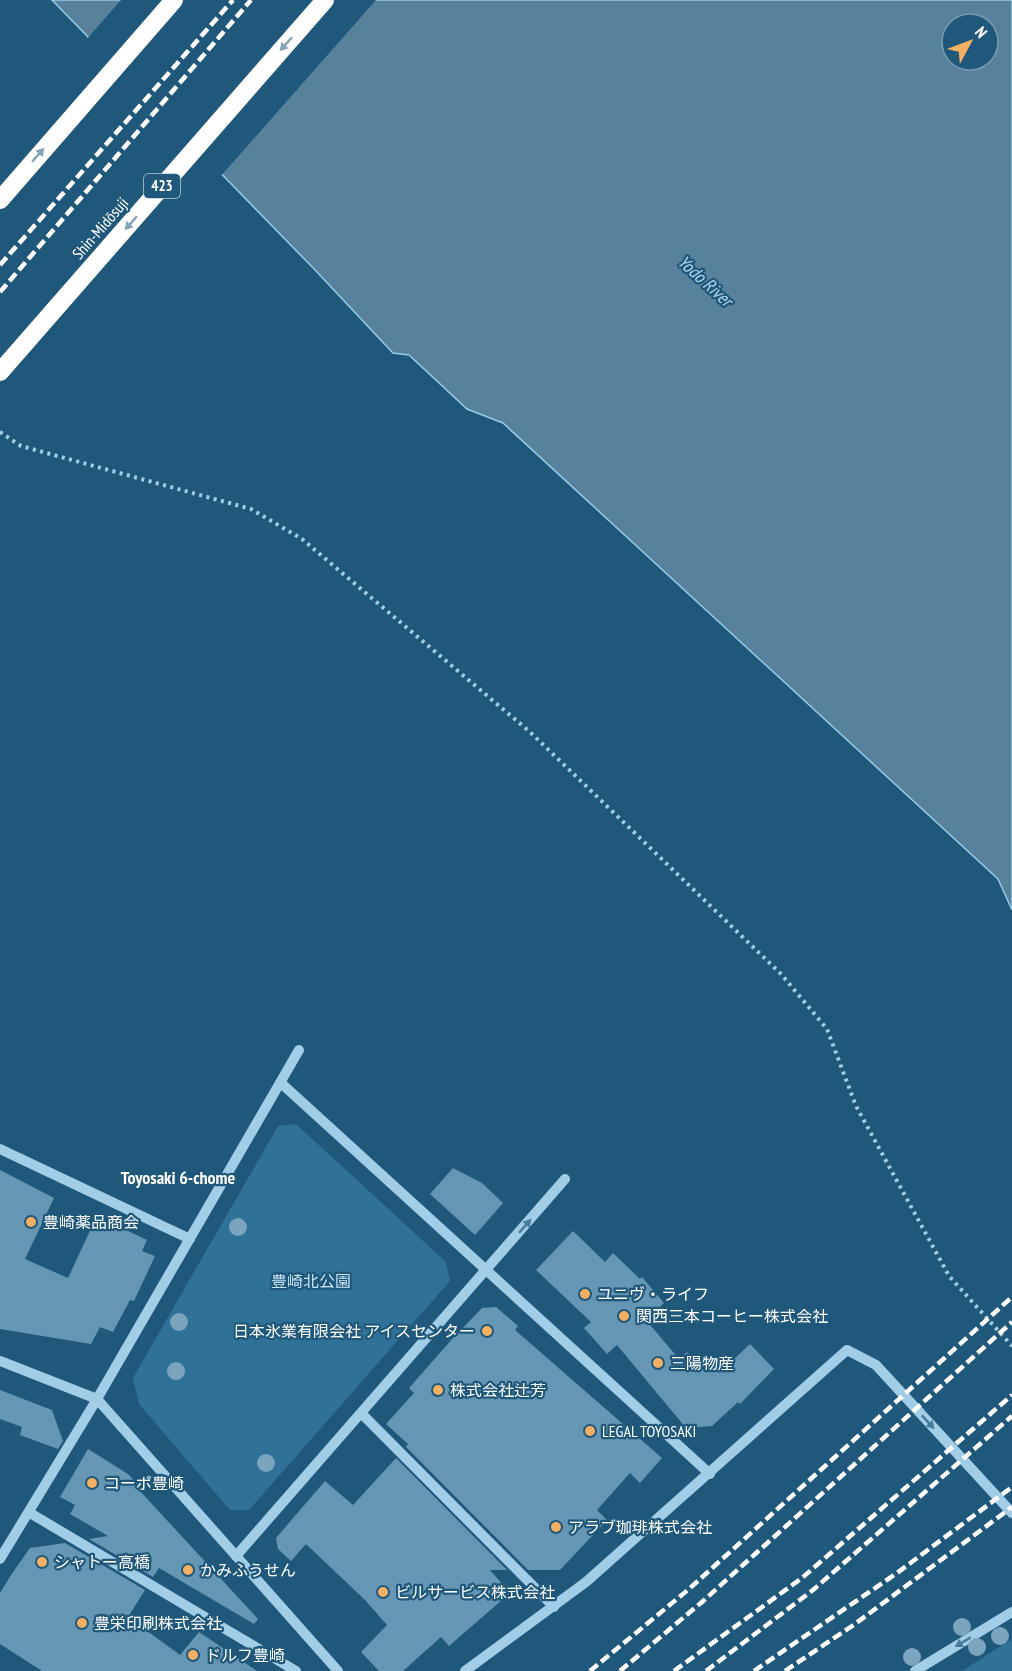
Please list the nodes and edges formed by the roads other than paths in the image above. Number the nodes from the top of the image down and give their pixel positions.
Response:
1 (174, 0) edge
2 (325, 0) edge
3 (0, 200) edge
4 (0, 372) edge
5 (299, 1050) dead end
6 (281, 1083) junction
7 (0, 1149) edge
8 (566, 1179) dead end
9 (190, 1239) junction
10 (486, 1270) junction
11 (0, 1361) edge
12 (97, 1399) junction
13 (362, 1414) junction
14 (710, 1474) junction
15 (1012, 1513) edge
16 (30, 1514) junction
17 (236, 1556) junction
18 (0, 1559) edge
19 (554, 1607) junction
20 (1012, 1612) edge
21 (296, 1671) edge
22 (338, 1671) edge
23 (465, 1671) edge
24 (915, 1671) edge

3 -> 1 highway
2 -> 4 highway, Shin-Midōsuji / 423
5 - 6 street
6 - 9 street
6 - 10 street
7 - 9 street
10 -> 8 street
9 - 12 street
10 - 13 street
10 - 14 street
11 - 12 street
12 - 16 street
12 - 17 street
13 - 17 street
13 - 19 street
14 -> 15 street
14 - 19 street
16 - 18 street
16 - 21 street
17 - 22 street
19 - 23 street
20 -> 24 street

